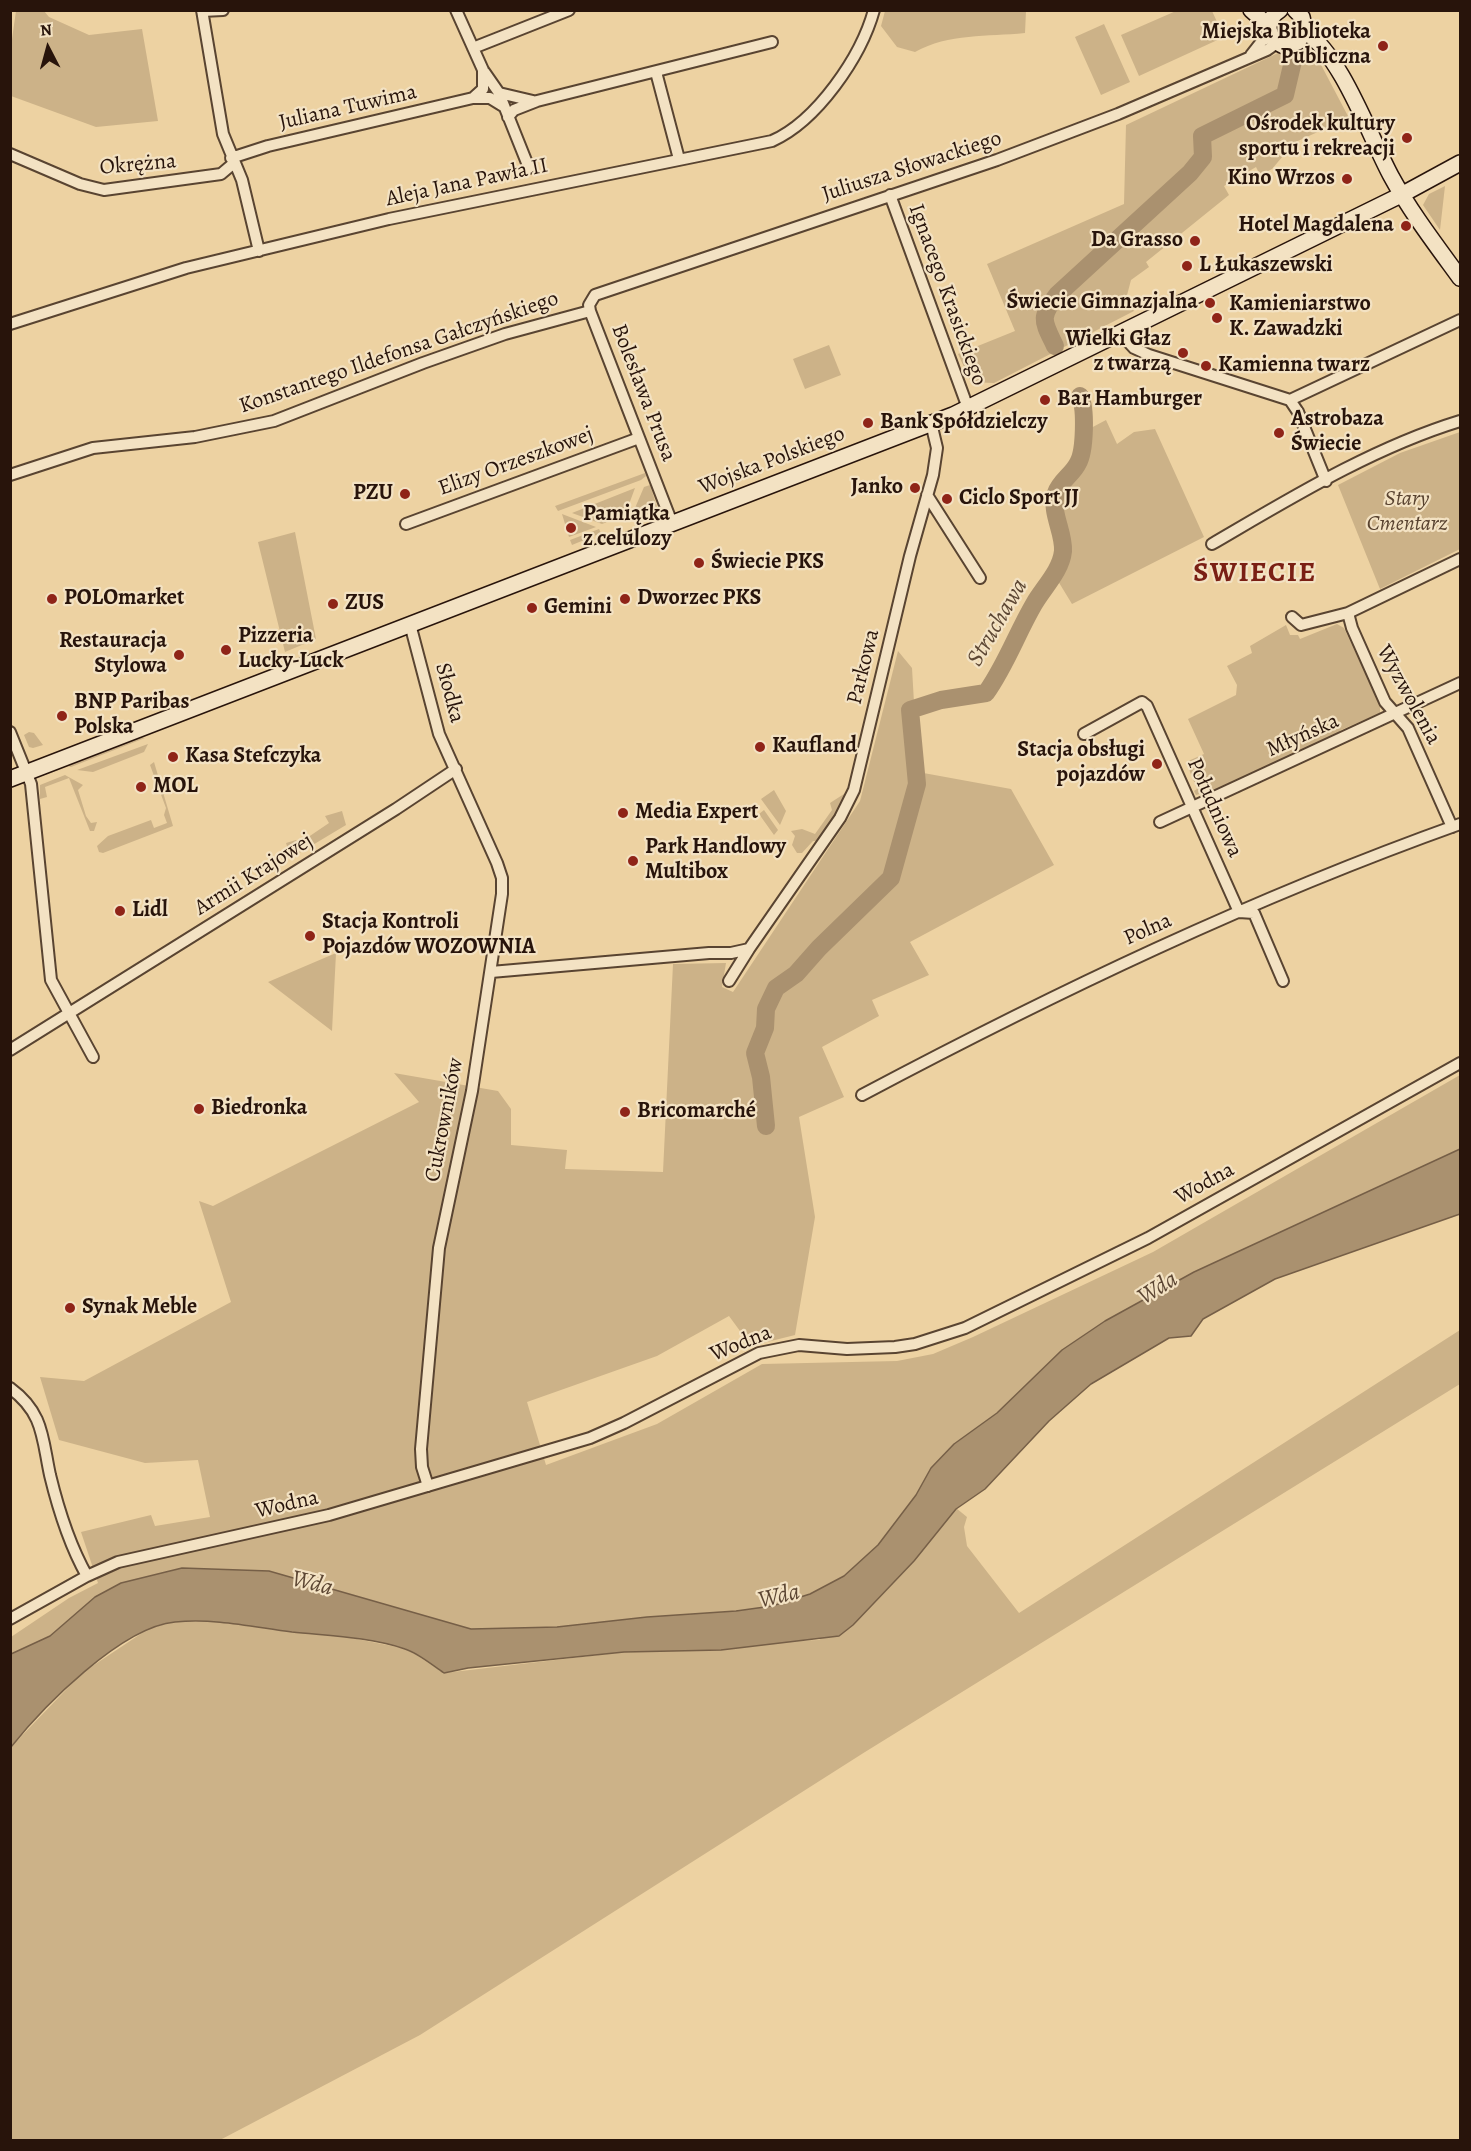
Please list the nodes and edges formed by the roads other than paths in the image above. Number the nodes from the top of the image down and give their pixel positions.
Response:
1 (223, 10) edge
2 (456, 10) edge
3 (569, 10) edge
4 (874, 10) edge
5 (1251, 10) edge
6 (202, 11) edge
7 (1298, 12) edge
8 (1272, 23) edge
9 (1301, 37) junction
10 (772, 42) dead end
11 (473, 48) junction
12 (483, 70) junction
13 (656, 72) junction
14 (499, 93) junction
15 (473, 98) junction
16 (537, 101) junction
17 (503, 106) junction
18 (508, 117) junction
19 (10, 154) edge
20 (679, 159) junction
21 (233, 160) junction
22 (1461, 163) edge
23 (529, 168) dead end
24 (1403, 194) junction
25 (890, 195) junction
26 (259, 250) junction
27 (1461, 278) edge
28 (590, 311) junction
29 (1461, 320) edge
30 (10, 324) edge
31 (1120, 334) junction
32 (1290, 400) junction
33 (968, 408) junction
34 (1461, 421) edge
35 (931, 423) junction
36 (639, 438) junction
37 (10, 475) edge
38 (1326, 481) junction
39 (927, 495) junction
40 (672, 523) junction
41 (406, 524) dead end
42 (1212, 544) dead end
43 (1461, 559) edge
44 (980, 578) dead end
45 (1348, 613) junction
46 (1292, 617) dead end
47 (410, 624) junction
48 (1461, 683) edge
49 (1395, 715) junction
50 (10, 732) edge
51 (1084, 734) dead end
52 (456, 769) junction
53 (27, 772) junction
54 (10, 779) edge
55 (1192, 807) junction
56 (1160, 822) dead end
57 (1456, 826) edge
58 (1239, 912) junction
59 (749, 949) junction
60 (491, 972) junction
61 (729, 981) dead end
62 (1283, 981) dead end
63 (68, 1012) junction
64 (10, 1050) edge
65 (93, 1057) dead end
66 (1461, 1063) edge
67 (862, 1095) dead end
68 (10, 1388) edge
69 (428, 1486) junction
70 (87, 1576) junction
71 (10, 1618) edge

1 - 6 street
2 - 11 street
3 - 11 street
4 - 20 street, Aleja Jana Pawła II
5 - 8 street
6 - 21 street
7 - 9 street
8 - 9 street
8 - 25 street, Juliusza Słowackiego
9 - 24 street
10 - 13 street
11 - 12 street
12 - 14 street
12 - 15 street
13 - 16 street
13 - 20 street
14 - 16 street
14 - 17 street
15 - 17 street, Juliana Tuwima
15 - 21 street, Juliana Tuwima
16 - 18 street
17 - 18 street
18 - 23 street
19 - 21 street, Okrężna
20 - 26 street, Aleja Jana Pawła II
21 - 26 street
22 - 24 street, Wojska Polskiego
24 - 27 street
24 - 31 street, Wojska Polskiego
25 - 28 street, Juliusza Słowackiego
25 - 33 street, Ignacego Krasickiego
26 - 30 street, Aleja Jana Pawła II
28 - 36 street, Bolesława Prusa
28 - 37 street, Konstantego Ildefonsa Gałczyńskiego
29 - 32 street
31 - 32 street
31 - 33 street, Wojska Polskiego
32 - 38 street
33 - 35 street, Wojska Polskiego
34 - 38 street
35 - 39 street, Parkowa
35 - 40 street, Wojska Polskiego
36 - 40 street, Bolesława Prusa
36 - 41 street, Elizy Orzeszkowej
38 - 42 street
39 - 44 street
39 - 59 street, Parkowa
40 - 47 street, Wojska Polskiego
43 - 45 street
45 - 46 street
45 - 49 street, Wyzwolenia
47 - 52 street, Słodka
47 - 53 street, Wojska Polskiego
48 - 49 street, Młyńska
49 - 55 street, Młyńska
49 - 57 street, Wyzwolenia
50 - 53 street
51 - 55 street, Południowa
52 - 60 street, Cukrowników
52 - 63 street, Armii Krajowej
53 - 54 street, Wojska Polskiego
53 - 63 street
55 - 56 street, Młyńska
55 - 58 street, Południowa
57 - 58 street, Polna
58 - 62 street
58 - 67 street, Polna
59 - 60 street
59 - 61 street, Parkowa
60 - 69 street, Cukrowników
63 - 64 street, Armii Krajowej
63 - 65 street
66 - 69 street, Wodna
68 - 70 street
69 - 70 street, Wodna
70 - 71 street, Wodna

